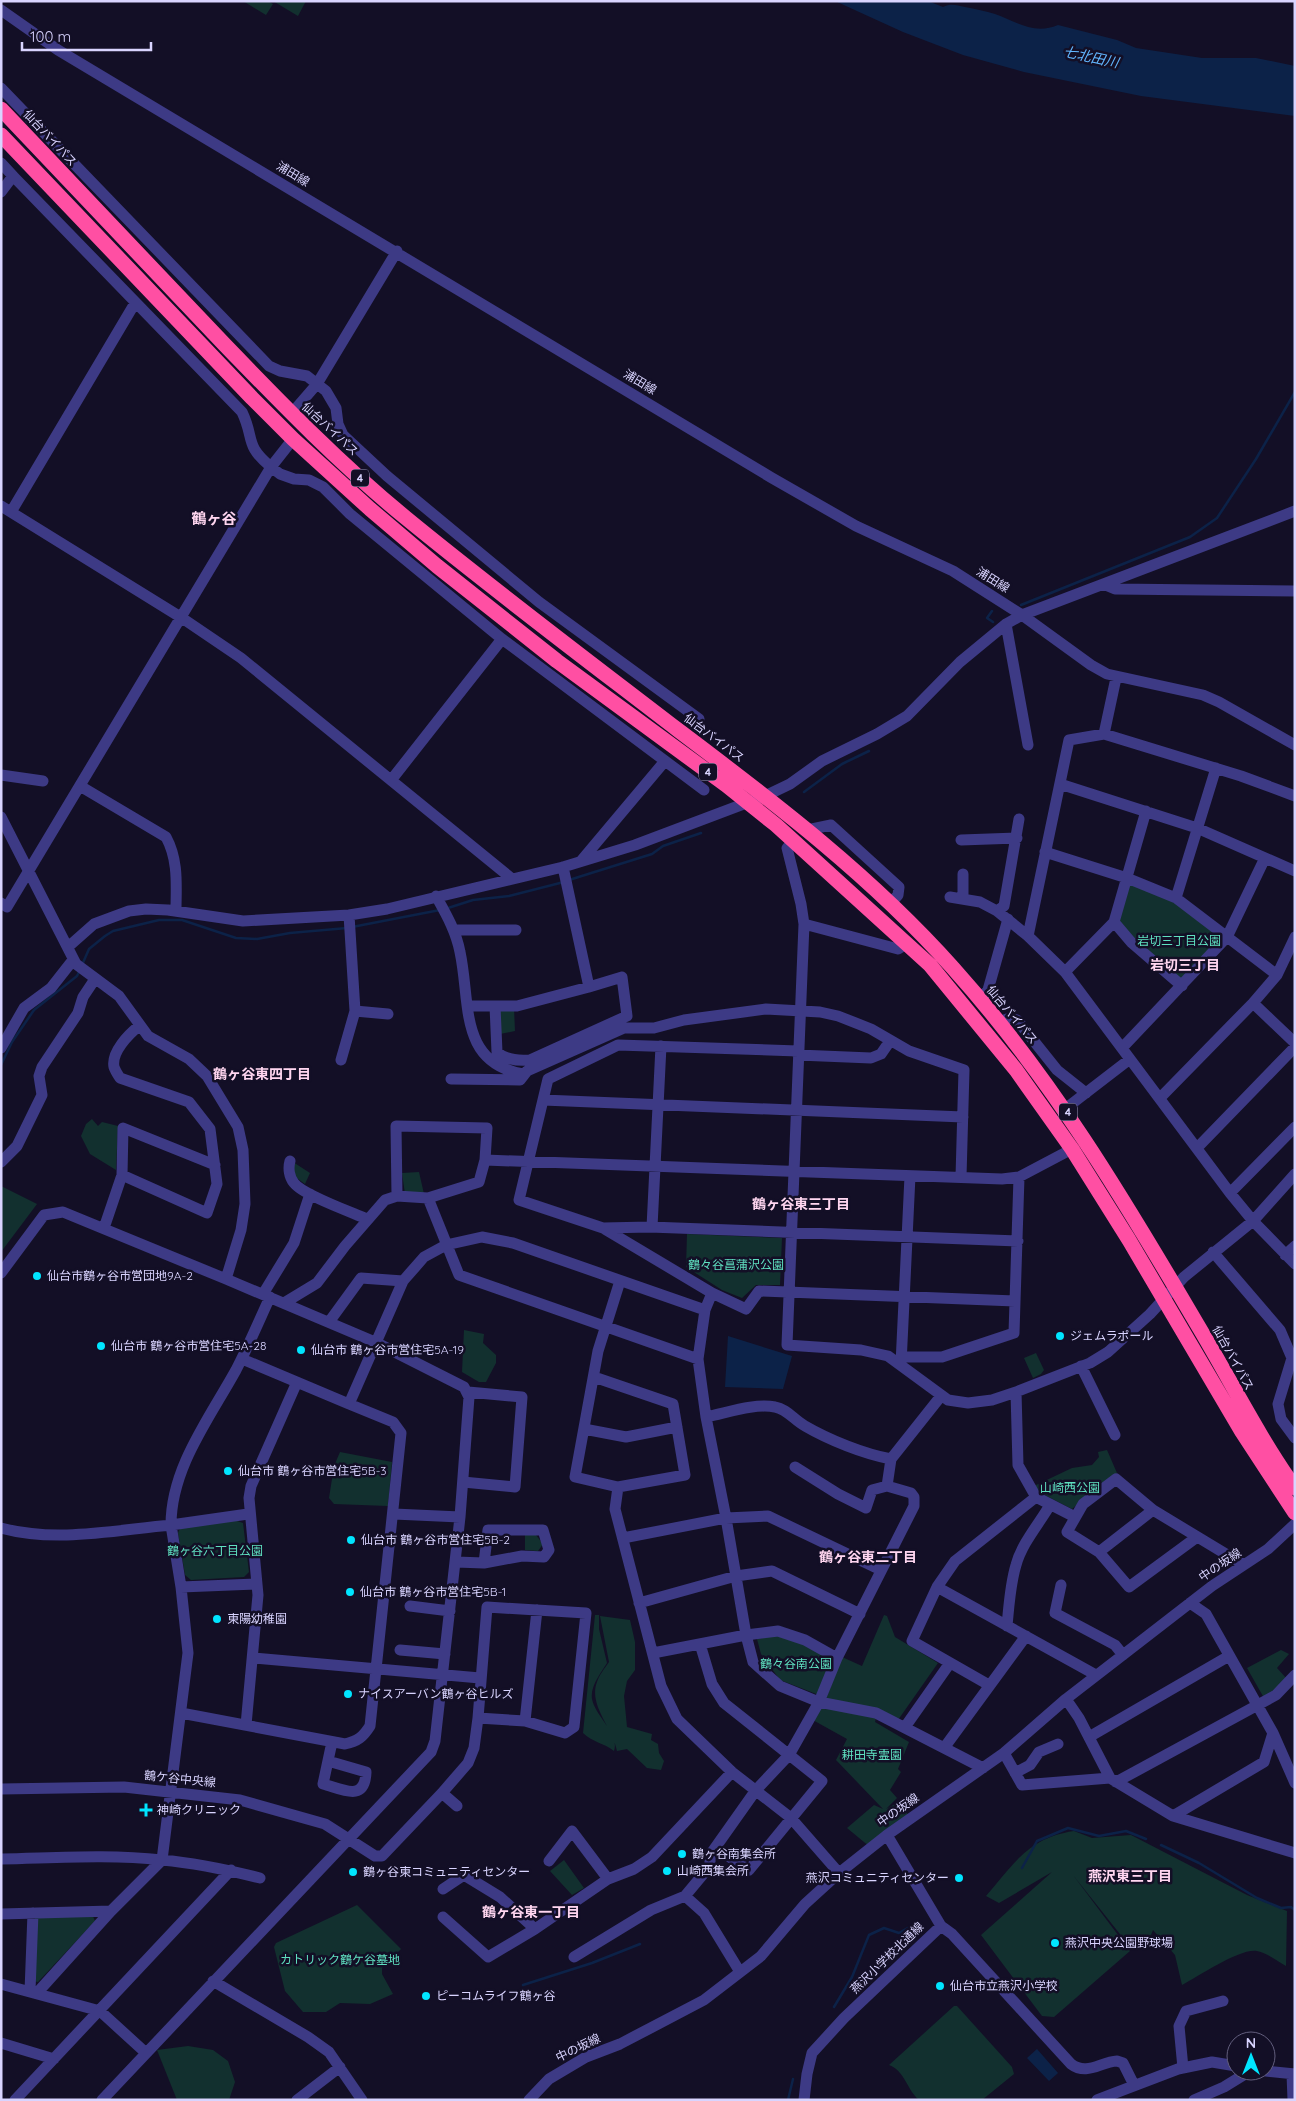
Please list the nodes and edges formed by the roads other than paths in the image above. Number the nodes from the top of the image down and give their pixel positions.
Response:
1 (1, 10) edge
2 (1, 88) edge
3 (1, 108) edge
4 (1, 135) edge
5 (1, 164) edge
6 (14, 176) junction
7 (1, 192) edge
8 (397, 251) junction
9 (135, 303) junction
10 (317, 384) junction
11 (291, 414) junction
12 (293, 439) junction
13 (271, 467) junction
14 (6, 509) edge
15 (1295, 511) edge
16 (1103, 584) junction
17 (1295, 591) edge
18 (1022, 615) junction
19 (182, 618) junction
20 (1006, 624) junction
21 (502, 639) junction
22 (557, 661) junction
23 (547, 673) junction
24 (1116, 678) junction
25 (699, 719) dead end
26 (1104, 734) junction
27 (1028, 745) dead end
28 (1295, 745) edge
29 (665, 761) junction
30 (1216, 768) junction
31 (1, 776) edge
32 (392, 779) junction
33 (43, 781) dead end
34 (1060, 784) junction
35 (80, 786) junction
36 (704, 790) dead end
37 (765, 796) junction
38 (1295, 796) edge
39 (747, 803) junction
40 (1146, 811) junction
41 (1, 816) edge
42 (1019, 818) dead end
43 (1197, 828) junction
44 (1017, 838) junction
45 (794, 840) junction
46 (966, 842) dead end
47 (1046, 852) junction
48 (1265, 858) junction
49 (580, 862) junction
50 (1295, 871) edge
51 (28, 872) junction
52 (963, 874) dead end
53 (565, 876) junction
54 (511, 878) junction
55 (1126, 878) junction
56 (436, 896) junction
57 (950, 897) dead end
58 (1176, 898) junction
59 (963, 899) junction
60 (3, 908) edge
61 (997, 911) junction
62 (176, 912) junction
63 (1008, 919) junction
64 (350, 922) junction
65 (1114, 922) junction
66 (804, 924) junction
67 (454, 930) junction
68 (516, 930) dead end
69 (1028, 936) junction
70 (1227, 937) junction
71 (1295, 937) edge
72 (908, 943) junction
73 (68, 947) junction
74 (78, 965) junction
75 (1065, 972) junction
76 (1277, 975) junction
77 (95, 978) junction
78 (1182, 986) junction
79 (589, 987) junction
80 (980, 1000) junction
81 (1253, 1003) junction
82 (468, 1006) junction
83 (495, 1006) junction
84 (800, 1010) junction
85 (355, 1011) junction
86 (388, 1014) dead end
87 (999, 1022) junction
88 (139, 1026) junction
89 (890, 1041) junction
90 (1295, 1043) edge
91 (661, 1046) junction
92 (1295, 1047) edge
93 (1, 1048) edge
94 (1122, 1048) junction
95 (798, 1053) junction
96 (1130, 1059) junction
97 (341, 1060) dead end
98 (523, 1074) junction
99 (451, 1078) dead end
100 (1086, 1093) junction
101 (1160, 1098) junction
102 (543, 1100) junction
103 (659, 1105) junction
104 (1065, 1109) junction
105 (795, 1110) junction
106 (963, 1117) junction
107 (1295, 1127) edge
108 (1197, 1148) junction
109 (1072, 1149) junction
110 (485, 1160) junction
111 (290, 1161) dead end
112 (528, 1161) junction
113 (1, 1162) edge
114 (216, 1165) junction
115 (654, 1166) junction
116 (792, 1172) junction
117 (1295, 1174) edge
118 (122, 1175) junction
119 (910, 1176) junction
120 (961, 1177) junction
121 (1020, 1177) junction
122 (1230, 1193) junction
123 (310, 1194) junction
124 (397, 1196) junction
125 (428, 1198) junction
126 (367, 1219) junction
127 (1252, 1221) junction
128 (652, 1227) junction
129 (104, 1228) junction
130 (603, 1228) junction
131 (790, 1232) junction
132 (907, 1238) junction
133 (1018, 1241) junction
134 (446, 1245) junction
135 (1295, 1246) edge
136 (1213, 1252) junction
137 (1285, 1255) junction
138 (1295, 1264) edge
139 (1, 1273) edge
140 (226, 1279) junction
141 (403, 1281) junction
142 (620, 1281) junction
143 (1176, 1287) junction
144 (789, 1292) junction
145 (712, 1293) junction
146 (267, 1296) junction
147 (904, 1296) junction
148 (1015, 1300) junction
149 (1164, 1300) junction
150 (284, 1303) junction
151 (705, 1310) junction
152 (330, 1322) junction
153 (604, 1328) junction
154 (375, 1342) junction
155 (1294, 1357) edge
156 (242, 1359) junction
157 (698, 1360) junction
158 (902, 1362) junction
159 (1081, 1366) junction
160 (594, 1377) junction
161 (297, 1382) junction
162 (468, 1392) junction
163 (1016, 1392) junction
164 (941, 1396) junction
165 (350, 1404) junction
166 (706, 1417) junction
167 (677, 1427) junction
168 (584, 1428) junction
169 (1115, 1435) dead end
170 (1295, 1438) edge
171 (891, 1459) junction
172 (795, 1467) dead end
173 (463, 1482) junction
174 (887, 1486) junction
175 (618, 1487) junction
176 (1295, 1488) edge
177 (1036, 1497) junction
178 (1050, 1505) junction
179 (1154, 1510) junction
180 (248, 1514) junction
181 (394, 1514) junction
182 (1295, 1514) edge
183 (460, 1517) junction
184 (1075, 1517) junction
185 (726, 1518) junction
186 (1295, 1524) edge
187 (172, 1525) junction
188 (1, 1528) edge
189 (1196, 1537) junction
190 (623, 1538) junction
191 (1099, 1552) junction
192 (456, 1562) junction
193 (484, 1563) junction
194 (1244, 1564) junction
195 (880, 1570) junction
196 (736, 1576) junction
197 (256, 1584) junction
198 (1061, 1585) dead end
199 (181, 1587) junction
200 (937, 1587) junction
201 (640, 1603) junction
202 (1190, 1603) junction
203 (413, 1604) dead end
204 (450, 1610) junction
205 (537, 1610) junction
206 (860, 1614) junction
207 (1007, 1626) junction
208 (746, 1635) junction
209 (1026, 1636) junction
210 (700, 1644) junction
211 (407, 1648) dead end
212 (653, 1653) junction
213 (445, 1654) junction
214 (1123, 1655) junction
215 (1229, 1656) junction
216 (252, 1658) junction
217 (837, 1658) junction
218 (950, 1663) junction
219 (376, 1670) junction
220 (1096, 1675) junction
221 (1295, 1675) edge
222 (443, 1676) junction
223 (480, 1678) junction
224 (989, 1685) junction
225 (1066, 1699) junction
226 (819, 1702) junction
227 (1257, 1706) junction
228 (181, 1713) junction
229 (478, 1718) junction
230 (525, 1721) junction
231 (246, 1725) junction
232 (905, 1727) junction
233 (1273, 1733) junction
234 (1089, 1737) junction
235 (332, 1742) junction
236 (1058, 1744) dead end
237 (944, 1748) junction
238 (1004, 1753) junction
239 (789, 1755) junction
240 (328, 1761) dead end
241 (1292, 1765) edge
242 (982, 1768) junction
243 (732, 1772) junction
244 (1015, 1773) junction
245 (1113, 1780) junction
246 (1295, 1783) edge
247 (1, 1789) edge
248 (756, 1790) junction
249 (172, 1791) junction
250 (442, 1793) junction
251 (457, 1806) dead end
252 (1172, 1816) junction
253 (791, 1818) junction
254 (887, 1835) junction
255 (349, 1839) junction
256 (716, 1848) junction
257 (1295, 1853) edge
258 (1, 1859) edge
259 (162, 1860) junction
260 (549, 1862) dead end
261 (231, 1870) junction
262 (839, 1873) junction
263 (260, 1878) dead end
264 (608, 1879) junction
265 (443, 1889) dead end
266 (685, 1896) junction
267 (111, 1911) junction
268 (32, 1913) junction
269 (1, 1914) edge
270 (443, 1917) dead end
271 (942, 1926) junction
272 (535, 1929) junction
273 (574, 1957) dead end
274 (740, 1972) junction
275 (214, 1981) junction
276 (1, 1984) edge
277 (34, 1992) junction
278 (1223, 2001) dead end
279 (100, 2010) junction
280 (1, 2043) edge
281 (146, 2053) junction
282 (54, 2059) junction
283 (1226, 2064) edge
284 (340, 2067) junction
285 (1183, 2068) junction
286 (1276, 2072) edge
287 (1293, 2074) edge
288 (1234, 2081) edge
289 (1134, 2085) junction
290 (15, 2100) edge
291 (102, 2100) edge
292 (297, 2100) edge
293 (362, 2100) edge
294 (529, 2100) edge
295 (804, 2100) edge
296 (1097, 2100) edge
297 (1194, 2100) edge
298 (1293, 2100) edge

1 - 8 street, 浦田線
2 - 10 street
3 - 11 highway, 仙台バイパス / 4
4 - 12 highway, 4
5 - 6 street
6 - 7 street
6 - 9 street
8 - 10 street
8 - 18 street, 浦田線
9 - 13 street
9 - 14 street
10 - 11 street
10 - 25 street
11 - 37 highway, 仙台バイパス / 4
12 - 13 street
12 - 22 highway, 4
13 - 19 street
13 - 21 street
14 - 19 street
15 - 16 street
16 - 17 street
16 - 18 street
18 - 20 street
18 - 24 street, 浦田線
19 - 32 street
19 - 35 street
20 - 27 street
20 - 37 street
21 - 23 street
21 - 32 street
22 - 23 street
22 - 39 highway, 4
23 - 29 street
24 - 26 street
24 - 28 street, 浦田線
26 - 30 street
26 - 34 street
29 - 36 street
29 - 49 street
30 - 38 street
30 - 43 street
31 - 33 street
32 - 54 street
34 - 40 street
34 - 47 street
35 - 51 street
35 - 62 street
37 - 39 street
37 - 80 highway, 仙台バイパス / 4
39 - 45 highway, 4
39 - 49 street
40 - 43 street
40 - 55 street
41 - 51 street
42 - 44 street
43 - 48 street
43 - 58 street
44 - 46 street
44 - 61 street
45 - 66 street
45 - 72 highway, 4
47 - 55 street
47 - 69 street
48 - 50 street
48 - 70 street
49 - 53 street
51 - 60 street
51 - 73 street
52 - 59 street
53 - 54 street
53 - 79 street
54 - 56 street
55 - 58 street
55 - 65 street
56 - 64 street
56 - 67 street
57 - 59 street
58 - 70 street
59 - 61 street
61 - 63 street
62 - 64 street
62 - 73 street
63 - 69 street
63 - 80 street
64 - 85 street
65 - 75 street
65 - 78 street
66 - 72 street
66 - 84 street
67 - 68 street
67 - 82 street
69 - 75 street
70 - 76 street
70 - 78 street
71 - 76 street
72 - 109 highway, 4
73 - 74 street
74 - 77 street
74 - 93 street
75 - 94 street
76 - 81 street
77 - 88 street
77 - 113 street
78 - 94 street
79 - 83 street
79 - 83 street
80 - 87 highway, 仙台バイパス / 4
81 - 90 street
81 - 101 street
82 - 83 street
82 - 98 street
84 - 89 street
84 - 95 street
84 - 98 street
85 - 86 street
85 - 97 street
87 - 100 street
87 - 104 highway, 仙台バイパス / 4
88 - 114 street
88 - 140 street
89 - 95 street
89 - 106 street
91 - 95 street
91 - 102 street
91 - 103 street
92 - 108 street
94 - 96 street
95 - 105 street
96 - 100 street
96 - 101 street
98 - 99 street
100 - 104 street
101 - 108 street
102 - 103 street
102 - 112 street
103 - 105 street
103 - 115 street
104 - 143 highway, 仙台バイパス / 4
105 - 106 street
105 - 116 street
106 - 120 street
107 - 122 street
108 - 122 street
109 - 121 street
109 - 149 highway, 4
110 - 112 street
110 - 124 street
110 - 125 street
111 - 123 street
112 - 115 street
112 - 130 street
114 - 118 street
114 - 118 street
115 - 116 street
115 - 128 street
116 - 119 street
116 - 131 street
117 - 127 street
118 - 129 street
119 - 120 street
119 - 132 street
120 - 121 street
121 - 133 street
122 - 127 street
123 - 126 street
123 - 146 street
124 - 125 street
124 - 126 street
125 - 134 street
126 - 150 street
127 - 136 street
127 - 137 street
128 - 130 street
128 - 131 street
129 - 139 street
129 - 140 street
130 - 145 street
131 - 132 street
131 - 144 street
132 - 133 street
132 - 147 street
133 - 148 street
134 - 141 street
134 - 142 street
134 - 153 street
135 - 137 street
136 - 143 street
136 - 155 street
137 - 138 street
140 - 146 street
141 - 152 street
141 - 154 street
142 - 151 street
142 - 153 street
143 - 149 street
143 - 176 highway, 仙台バイパス / 4
144 - 145 street
144 - 147 street
144 - 158 street
145 - 151 street
146 - 150 street
146 - 156 street
147 - 148 street
147 - 158 street
148 - 158 street
149 - 159 street
149 - 182 highway, 4
150 - 152 street
151 - 157 street
152 - 154 street
153 - 157 street
153 - 160 street
154 - 162 street
154 - 165 street
155 - 170 street
156 - 161 street
156 - 187 street
157 - 166 street
158 - 164 street
159 - 163 street
159 - 169 street
160 - 167 street
160 - 168 street
161 - 165 street
161 - 180 street
162 - 173 street
162 - 173 street
163 - 164 street
163 - 177 street
164 - 171 street
165 - 181 street
166 - 171 street
166 - 185 street
167 - 168 street
167 - 175 street
168 - 175 street
171 - 174 street
172 - 174 street
173 - 183 street
174 - 195 street
175 - 190 street
177 - 178 street
177 - 200 street
178 - 184 street
178 - 207 street
179 - 184 street
179 - 189 street
179 - 191 street
180 - 187 street
180 - 197 street
181 - 183 street
181 - 219 street
183 - 192 street
184 - 191 street
185 - 190 street
185 - 195 street
185 - 196 street
186 - 194 street, 中の坂線
187 - 188 street
187 - 199 street
189 - 191 street
189 - 194 street
190 - 201 street
192 - 193 street
192 - 204 street
193 - 193 street
194 - 202 street, 中の坂線
195 - 206 street
196 - 201 street
196 - 206 street
196 - 208 street
197 - 199 street
197 - 216 street
198 - 214 street
199 - 228 street
200 - 207 street
200 - 218 street
201 - 212 street
202 - 214 street, 中の坂線
202 - 215 street
203 - 204 street
204 - 213 street
205 - 223 street
205 - 230 street
205 - 230 street
206 - 217 street
207 - 209 street
208 - 210 street
208 - 217 street
208 - 226 street
209 - 220 street
209 - 224 street
210 - 212 street
210 - 239 street
211 - 213 street
212 - 243 street
213 - 222 street
214 - 220 street, 中の坂線
215 - 227 street
215 - 234 street
216 - 219 street
216 - 231 street
217 - 226 street
218 - 224 street
218 - 232 street
219 - 222 street
219 - 235 street
220 - 225 street, 中の坂線
221 - 227 street
222 - 223 street
222 - 255 street
223 - 229 street
224 - 237 street
225 - 234 street
225 - 238 street, 中の坂線
226 - 232 street
226 - 239 street
227 - 233 street
227 - 245 street
228 - 231 street
228 - 249 street
229 - 230 street
229 - 250 street
231 - 235 street
232 - 237 street
233 - 241 street
233 - 252 street
234 - 245 street
235 - 240 street
236 - 244 street
237 - 242 street
238 - 242 street, 中の坂線
238 - 244 street
239 - 248 street
239 - 253 street
241 - 246 street
242 - 254 street, 中の坂線
243 - 248 street
243 - 264 street
244 - 245 street
245 - 252 street
247 - 249 street, 鶴ケ谷中央線
248 - 253 street
248 - 256 street
249 - 255 street, 鶴ケ谷中央線
249 - 259 street
250 - 251 street
250 - 255 street, 鶴ケ谷中央線
252 - 257 street
253 - 256 street
253 - 262 street
254 - 262 street, 中の坂線
254 - 271 street, 燕沢小学校北通線
255 - 275 street
256 - 266 street
258 - 259 street
259 - 261 street
259 - 267 street
260 - 264 street
261 - 263 street
261 - 279 street
262 - 274 street, 中の坂線
264 - 272 street
265 - 272 street
266 - 273 street
266 - 274 street
267 - 268 street
267 - 277 street
268 - 269 street
268 - 277 street
270 - 272 street
271 - 289 street
271 - 295 street, 燕沢小学校北通線
274 - 294 street, 中の坂線
275 - 281 street
275 - 284 street
276 - 277 street
277 - 279 street
278 - 285 street
279 - 281 street
279 - 282 street
280 - 282 street
281 - 291 street
282 - 290 street
283 - 285 street
284 - 292 street
284 - 293 street
285 - 289 street
286 - 287 street
287 - 298 street
288 - 297 street
289 - 296 street

